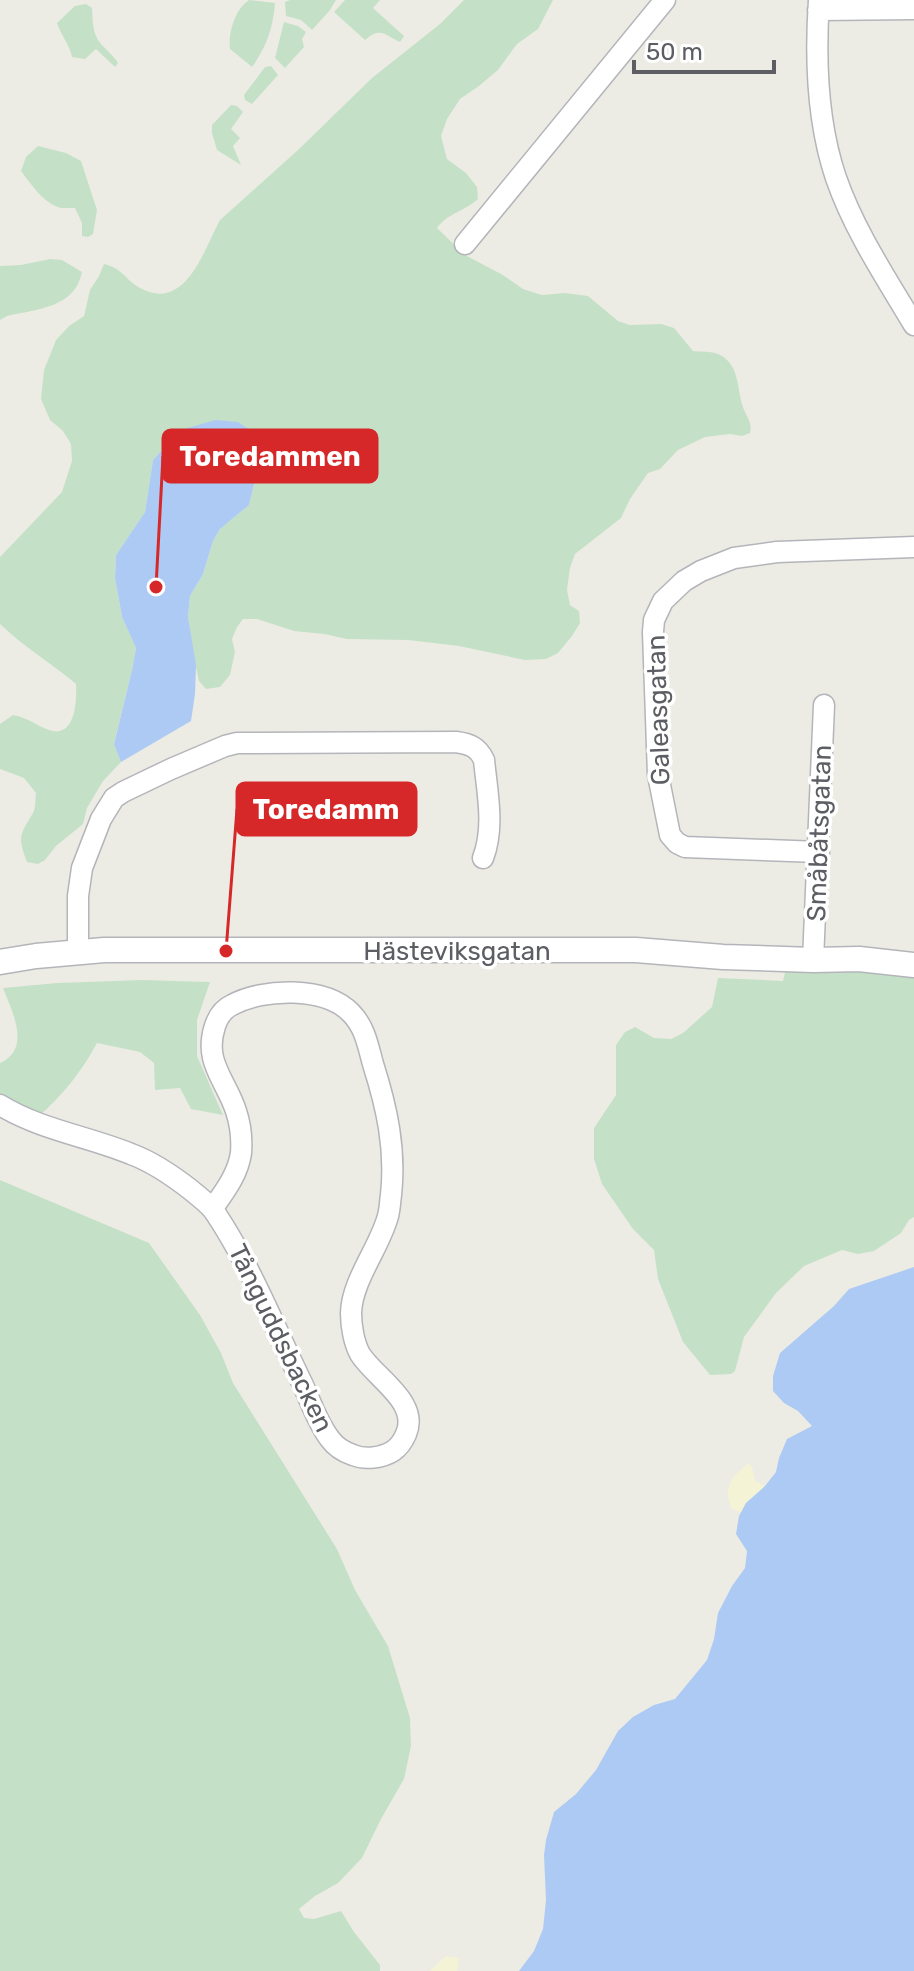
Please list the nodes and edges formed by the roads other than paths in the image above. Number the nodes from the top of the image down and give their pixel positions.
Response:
1 (665, 0) edge
2 (819, 5) edge
3 (914, 9) edge
4 (465, 244) dead end
5 (914, 325) edge
6 (914, 547) edge
7 (824, 705) dead end
8 (819, 852) junction
9 (483, 858) dead end
10 (78, 952) junction
11 (813, 960) junction
12 (0, 962) edge
13 (914, 965) edge
14 (0, 1105) edge
15 (213, 1208) junction

1 - 4 street
2 - 3 street
2 - 5 street
6 - 8 street, Galeasgatan
7 - 8 street, Småbåtsgatan
8 - 11 street, Småbåtsgatan
9 - 10 street
10 - 11 street, Hästeviksgatan
10 - 12 street, Hästeviksgatan
11 - 13 street, Hästeviksgatan
14 - 15 street, Tånguddsbacken
15 - 15 street, Tånguddsbacken

